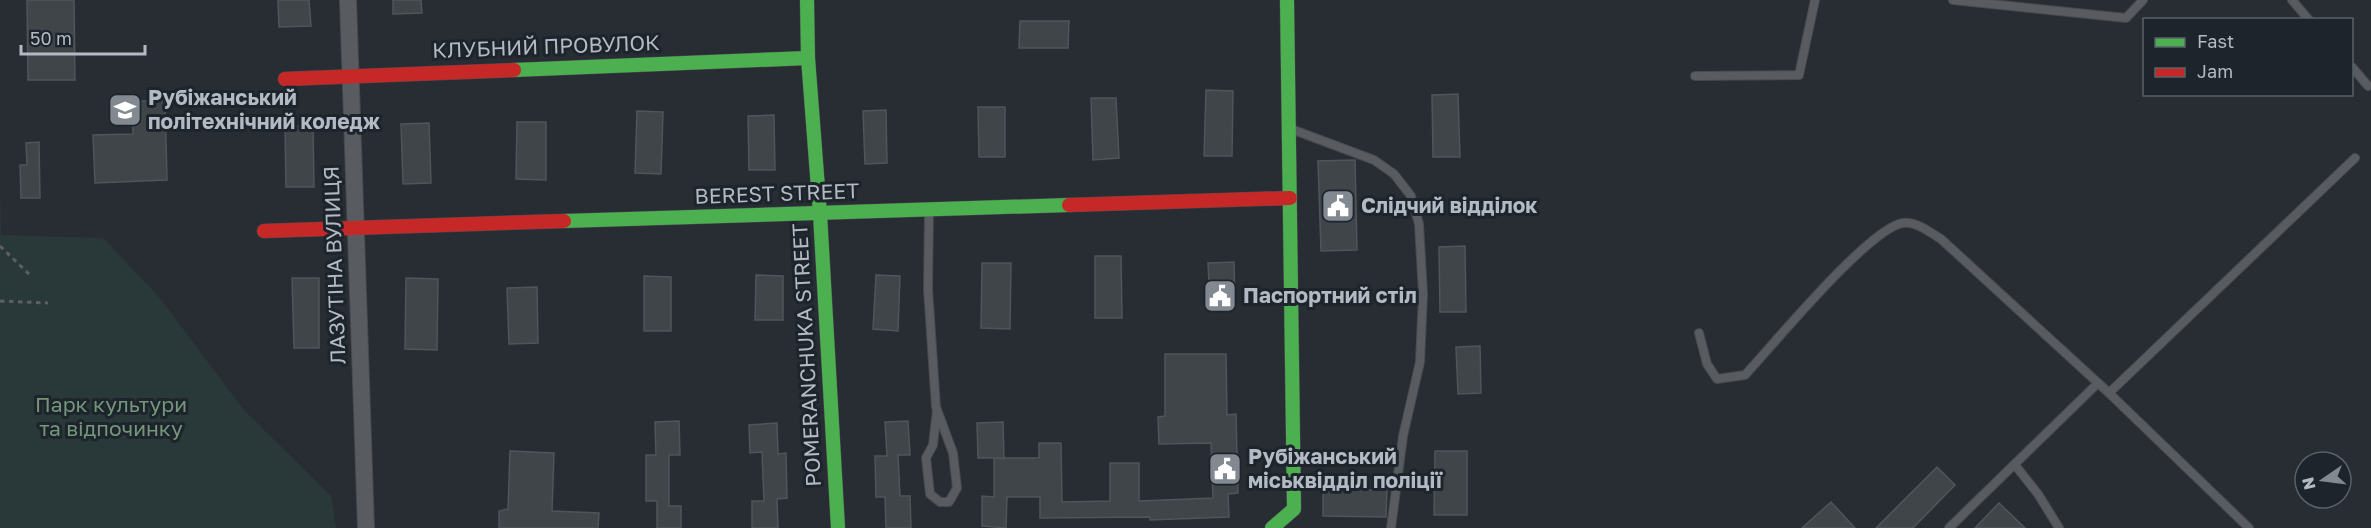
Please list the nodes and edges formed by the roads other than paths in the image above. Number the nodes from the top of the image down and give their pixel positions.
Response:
1 (348, 0) edge
2 (807, 0) edge
3 (1287, 0) edge
4 (1815, 0) edge
5 (1953, 0) edge
6 (2143, 0) edge
7 (2292, 0) edge
8 (2307, 18) edge
9 (808, 58) junction
10 (2353, 69) edge
11 (350, 76) junction
12 (1695, 76) dead end
13 (285, 79) dead end
14 (2370, 86) edge
15 (1289, 128) junction
16 (2355, 158) dead end
17 (1290, 198) junction
18 (929, 210) junction
19 (820, 214) junction
20 (356, 228) junction
21 (264, 231) dead end
22 (1699, 333) dead end
23 (2098, 383) junction
24 (2109, 393) junction
25 (937, 410) junction
26 (2015, 465) junction
27 (1280, 525) edge
28 (366, 528) edge
29 (838, 528) edge
30 (1391, 528) edge
31 (1949, 528) edge
32 (2059, 528) edge
33 (2249, 528) edge

1 - 11 street, ЛАЗУТІНА ВУЛИЦЯ
2 - 9 street, POMERANCHUKA STREET
3 - 15 street
4 - 12 lane
5 - 6 lane
7 - 8 lane
9 - 11 street, КЛУБНИЙ ПРОВУЛОК
9 - 19 street, POMERANCHUKA STREET
10 - 14 lane
11 - 13 street, КЛУБНИЙ ПРОВУЛОК
11 - 20 street, ЛАЗУТІНА ВУЛИЦЯ
15 - 17 street
15 - 30 lane
16 - 24 lane
17 - 18 street, BEREST STREET
17 - 27 street
18 - 19 street, BEREST STREET
18 - 25 lane
19 - 20 street, BEREST STREET
19 - 29 street, POMERANCHUKA STREET
20 - 21 street, BEREST STREET
20 - 28 street, ЛАЗУТІНА ВУЛИЦЯ
22 - 23 lane
23 - 24 lane
23 - 26 lane
24 - 33 lane
25 - 25 lane
26 - 31 lane
26 - 32 lane

